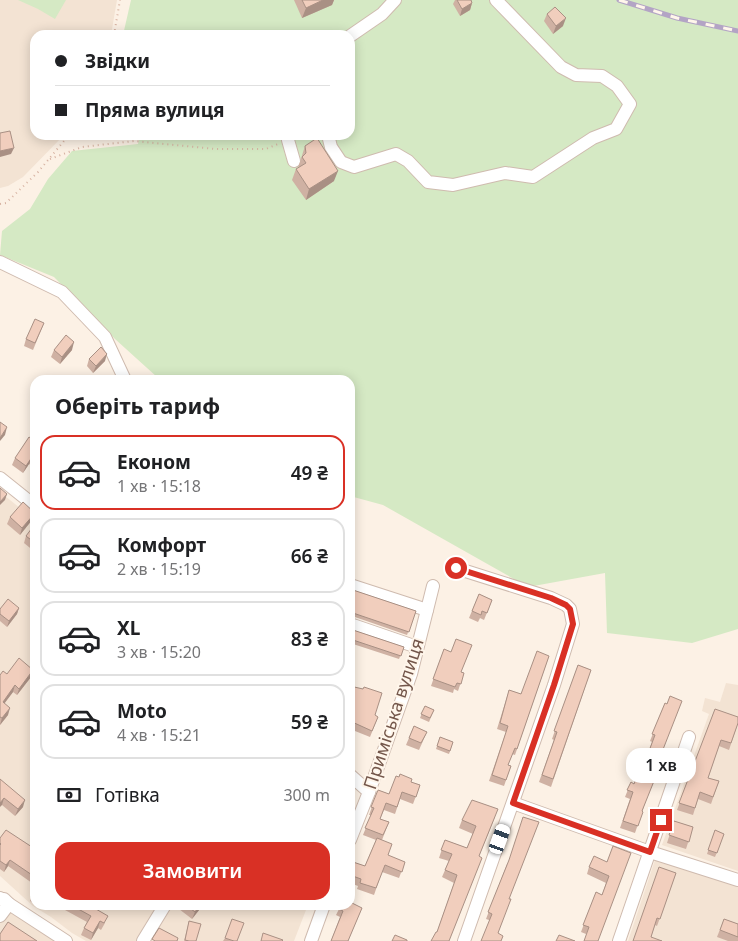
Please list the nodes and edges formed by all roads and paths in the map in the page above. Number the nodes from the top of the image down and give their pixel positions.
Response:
1 (120, 0) edge
2 (395, 0) edge
3 (496, 0) edge
4 (115, 30) edge
5 (355, 33) edge
6 (65, 140) edge
7 (283, 140) edge
8 (289, 140) edge
9 (329, 140) edge
10 (50, 159) junction
11 (294, 161) dead end
12 (0, 204) edge
13 (0, 262) edge
14 (123, 375) edge
15 (0, 478) edge
16 (30, 502) edge
17 (456, 568) dead end
18 (432, 586) dead end
19 (355, 587) edge
20 (427, 610) junction
21 (355, 626) edge
22 (418, 646) junction
23 (689, 737) dead end
24 (355, 779) edge
25 (369, 792) junction
26 (513, 803) junction
27 (355, 827) edge
28 (650, 852) junction
29 (738, 880) edge
30 (3, 899) edge
31 (162, 910) edge
32 (319, 910) edge
33 (0, 916) edge
34 (66, 941) edge
35 (142, 941) edge
36 (311, 941) edge
37 (464, 941) edge
38 (619, 941) edge

1 - 4 path
2 - 5 street
3 - 9 street
6 - 10 path
7 - 10 path
8 - 11 street
10 - 12 path
13 - 14 street
15 - 16 street
17 - 26 street
18 - 20 street, Приміська вулиця
19 - 20 street
20 - 22 street, Приміська вулиця
21 - 22 street
22 - 25 street, Приміська вулиця
23 - 28 street
24 - 25 street
25 - 27 street, Приміська вулиця
26 - 28 street
26 - 37 street
28 - 29 street
28 - 38 street
30 - 33 street
30 - 34 street
31 - 35 street
32 - 36 street

